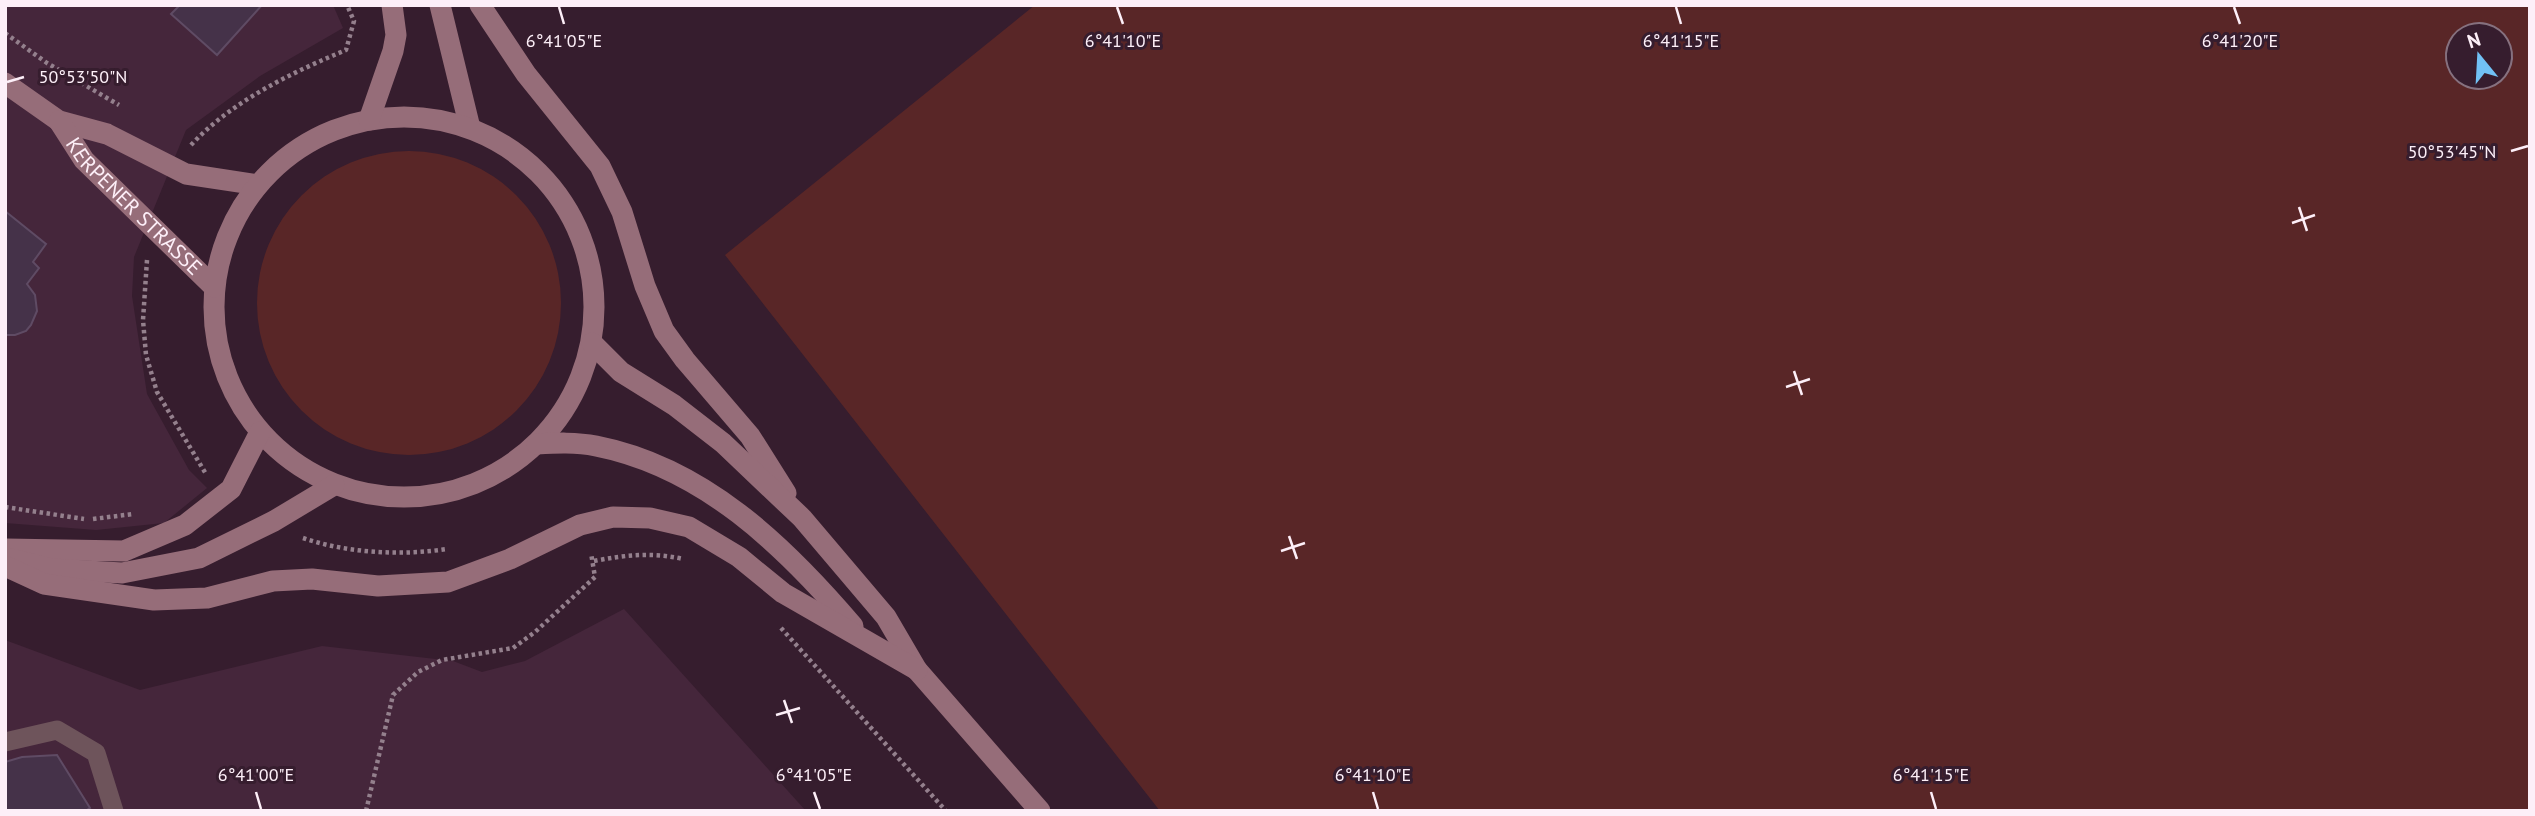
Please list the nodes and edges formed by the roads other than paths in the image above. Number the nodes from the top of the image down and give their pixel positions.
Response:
1 (392, 5) edge
2 (440, 5) edge
3 (480, 5) edge
4 (5, 83) edge
5 (369, 120) junction
6 (59, 121) junction
7 (470, 128) junction
8 (258, 185) junction
9 (214, 287) junction
10 (592, 343) junction
11 (260, 432) junction
12 (537, 444) junction
13 (334, 485) junction
14 (802, 518) junction
15 (5, 549) edge
16 (5, 557) edge
17 (5, 566) edge
18 (863, 639) junction
19 (917, 670) junction
20 (5, 742) edge
21 (114, 811) edge
22 (1040, 811) edge

1 - 5 main road
2 - 7 main road
3 - 14 main road
4 - 6 main road, KERPENER STRASSE
5 - 7 main road
5 - 8 main road
6 - 8 main road, KERPENER STRASSE
6 - 9 main road, KERPENER STRASSE
7 - 10 main road
8 - 9 main road
9 - 11 main road
10 - 12 main road
10 - 14 main road
11 - 13 main road
11 - 15 main road
12 - 13 main road
12 - 18 main road
13 - 16 main road
14 - 19 main road
17 - 18 main road
18 - 19 main road
19 - 22 main road
20 - 21 lane

